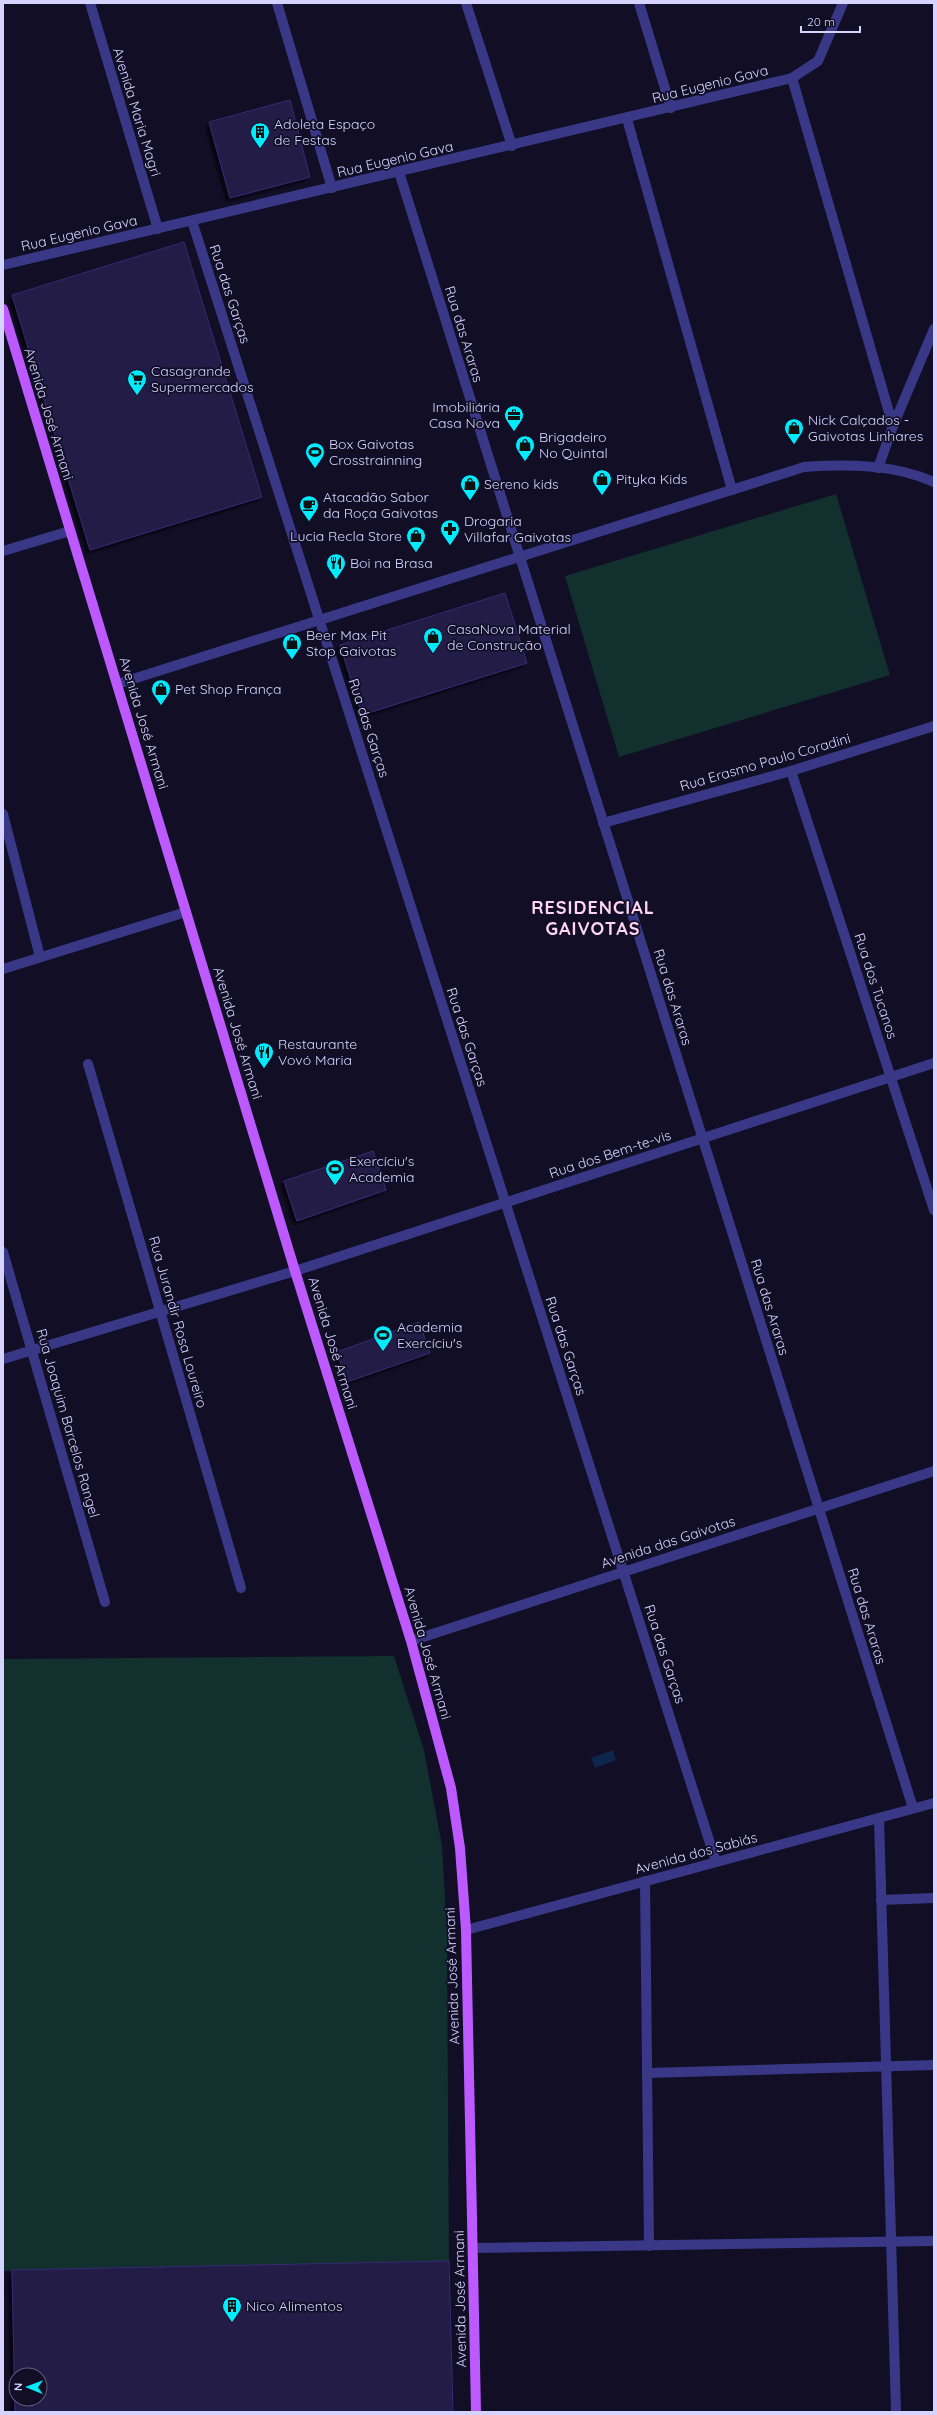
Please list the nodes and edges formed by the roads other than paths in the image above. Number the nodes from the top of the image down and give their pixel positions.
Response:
1 (90, 3) edge
2 (277, 3) edge
3 (466, 3) edge
4 (639, 3) edge
5 (843, 3) edge
6 (792, 78) junction
7 (671, 108) junction
8 (627, 119) junction
9 (512, 146) junction
10 (399, 172) junction
11 (332, 188) junction
12 (192, 221) junction
13 (158, 229) junction
14 (3, 265) edge
15 (3, 309) edge
16 (934, 329) edge
17 (893, 426) junction
18 (878, 468) junction
19 (934, 482) edge
20 (732, 490) junction
21 (70, 531) junction
22 (3, 551) edge
23 (520, 557) junction
24 (320, 620) junction
25 (117, 684) junction
26 (934, 726) edge
27 (791, 771) junction
28 (3, 814) edge
29 (603, 823) junction
30 (186, 912) junction
31 (40, 957) junction
32 (3, 968) edge
33 (934, 1063) edge
34 (88, 1064) dead end
35 (891, 1077) junction
36 (703, 1139) junction
37 (506, 1203) junction
38 (934, 1210) edge
39 (3, 1252) edge
40 (296, 1271) junction
41 (160, 1312) junction
42 (32, 1351) junction
43 (3, 1359) edge
44 (934, 1472) edge
45 (819, 1508) junction
46 (623, 1572) junction
47 (241, 1588) dead end
48 (105, 1602) dead end
49 (411, 1641) junction
50 (934, 1802) edge
51 (913, 1808) junction
52 (879, 1818) junction
53 (716, 1862) junction
54 (645, 1881) junction
55 (934, 1898) edge
56 (881, 1900) junction
57 (466, 1930) junction
58 (934, 2064) edge
59 (885, 2066) junction
60 (648, 2073) junction
61 (934, 2241) edge
62 (891, 2242) junction
63 (649, 2246) junction
64 (473, 2248) junction
65 (476, 2412) edge
66 (896, 2412) edge

1 - 13 street, Avenida Maria Magri
2 - 11 street
3 - 9 street
4 - 7 street
5 - 6 street, Rua Eugenio Gava
6 - 7 street, Rua Eugenio Gava
6 - 17 street
7 - 8 street, Rua Eugenio Gava
8 - 9 street, Rua Eugenio Gava
8 - 20 street
9 - 10 street, Rua Eugenio Gava
10 - 11 street, Rua Eugenio Gava
10 - 23 street, Rua das Araras
11 - 12 street, Rua Eugenio Gava
12 - 13 street, Rua Eugenio Gava
12 - 24 street, Rua das Garças
13 - 14 street, Rua Eugenio Gava
15 - 21 main road, Avenida José Armani
16 - 17 street
17 - 18 street
18 - 19 street
18 - 20 street
20 - 23 street
21 - 22 street
21 - 25 main road, Avenida José Armani
23 - 24 street
23 - 29 street, Rua das Araras
24 - 25 street
24 - 37 street, Rua das Garças
25 - 30 main road, Avenida José Armani
26 - 27 street, Rua Erasmo Paulo Coradini
27 - 29 street, Rua Erasmo Paulo Coradini
27 - 35 street, Rua dos Tucanos
28 - 31 street
29 - 36 street, Rua das Araras
30 - 31 street
30 - 40 main road, Avenida José Armani
31 - 32 street
33 - 35 street, Rua dos Bem-te-vis
34 - 41 street, Rua Jurandir Rosa Loureiro
35 - 36 street, Rua dos Bem-te-vis
35 - 38 street, Rua dos Tucanos
36 - 37 street, Rua dos Bem-te-vis
36 - 45 street, Rua das Araras
37 - 40 street, Rua dos Bem-te-vis
37 - 46 street, Rua das Garças
39 - 42 street, Rua Joaquim Barcelos Rangel
40 - 41 street, Rua dos Bem-te-vis
40 - 49 main road, Avenida José Armani
41 - 42 street, Rua dos Bem-te-vis
41 - 47 street, Rua Jurandir Rosa Loureiro
42 - 43 street, Rua dos Bem-te-vis
42 - 48 street, Rua Joaquim Barcelos Rangel
44 - 45 street, Avenida das Gaivotas
45 - 46 street, Avenida das Gaivotas
45 - 51 street, Rua das Araras
46 - 49 street, Avenida das Gaivotas
46 - 53 street, Rua das Garças
49 - 57 main road, Avenida José Armani
50 - 51 street, Avenida dos Sabiás
51 - 52 street, Avenida dos Sabiás
52 - 53 street, Avenida dos Sabiás
52 - 56 street
53 - 54 street, Avenida dos Sabiás
54 - 57 street, Avenida dos Sabiás
54 - 60 street
55 - 56 street
56 - 59 street
57 - 64 main road, Avenida José Armani
58 - 59 street
59 - 60 street
59 - 62 street
60 - 63 street
61 - 62 street
62 - 63 street
62 - 66 street
63 - 64 street
64 - 65 main road, Avenida José Armani

